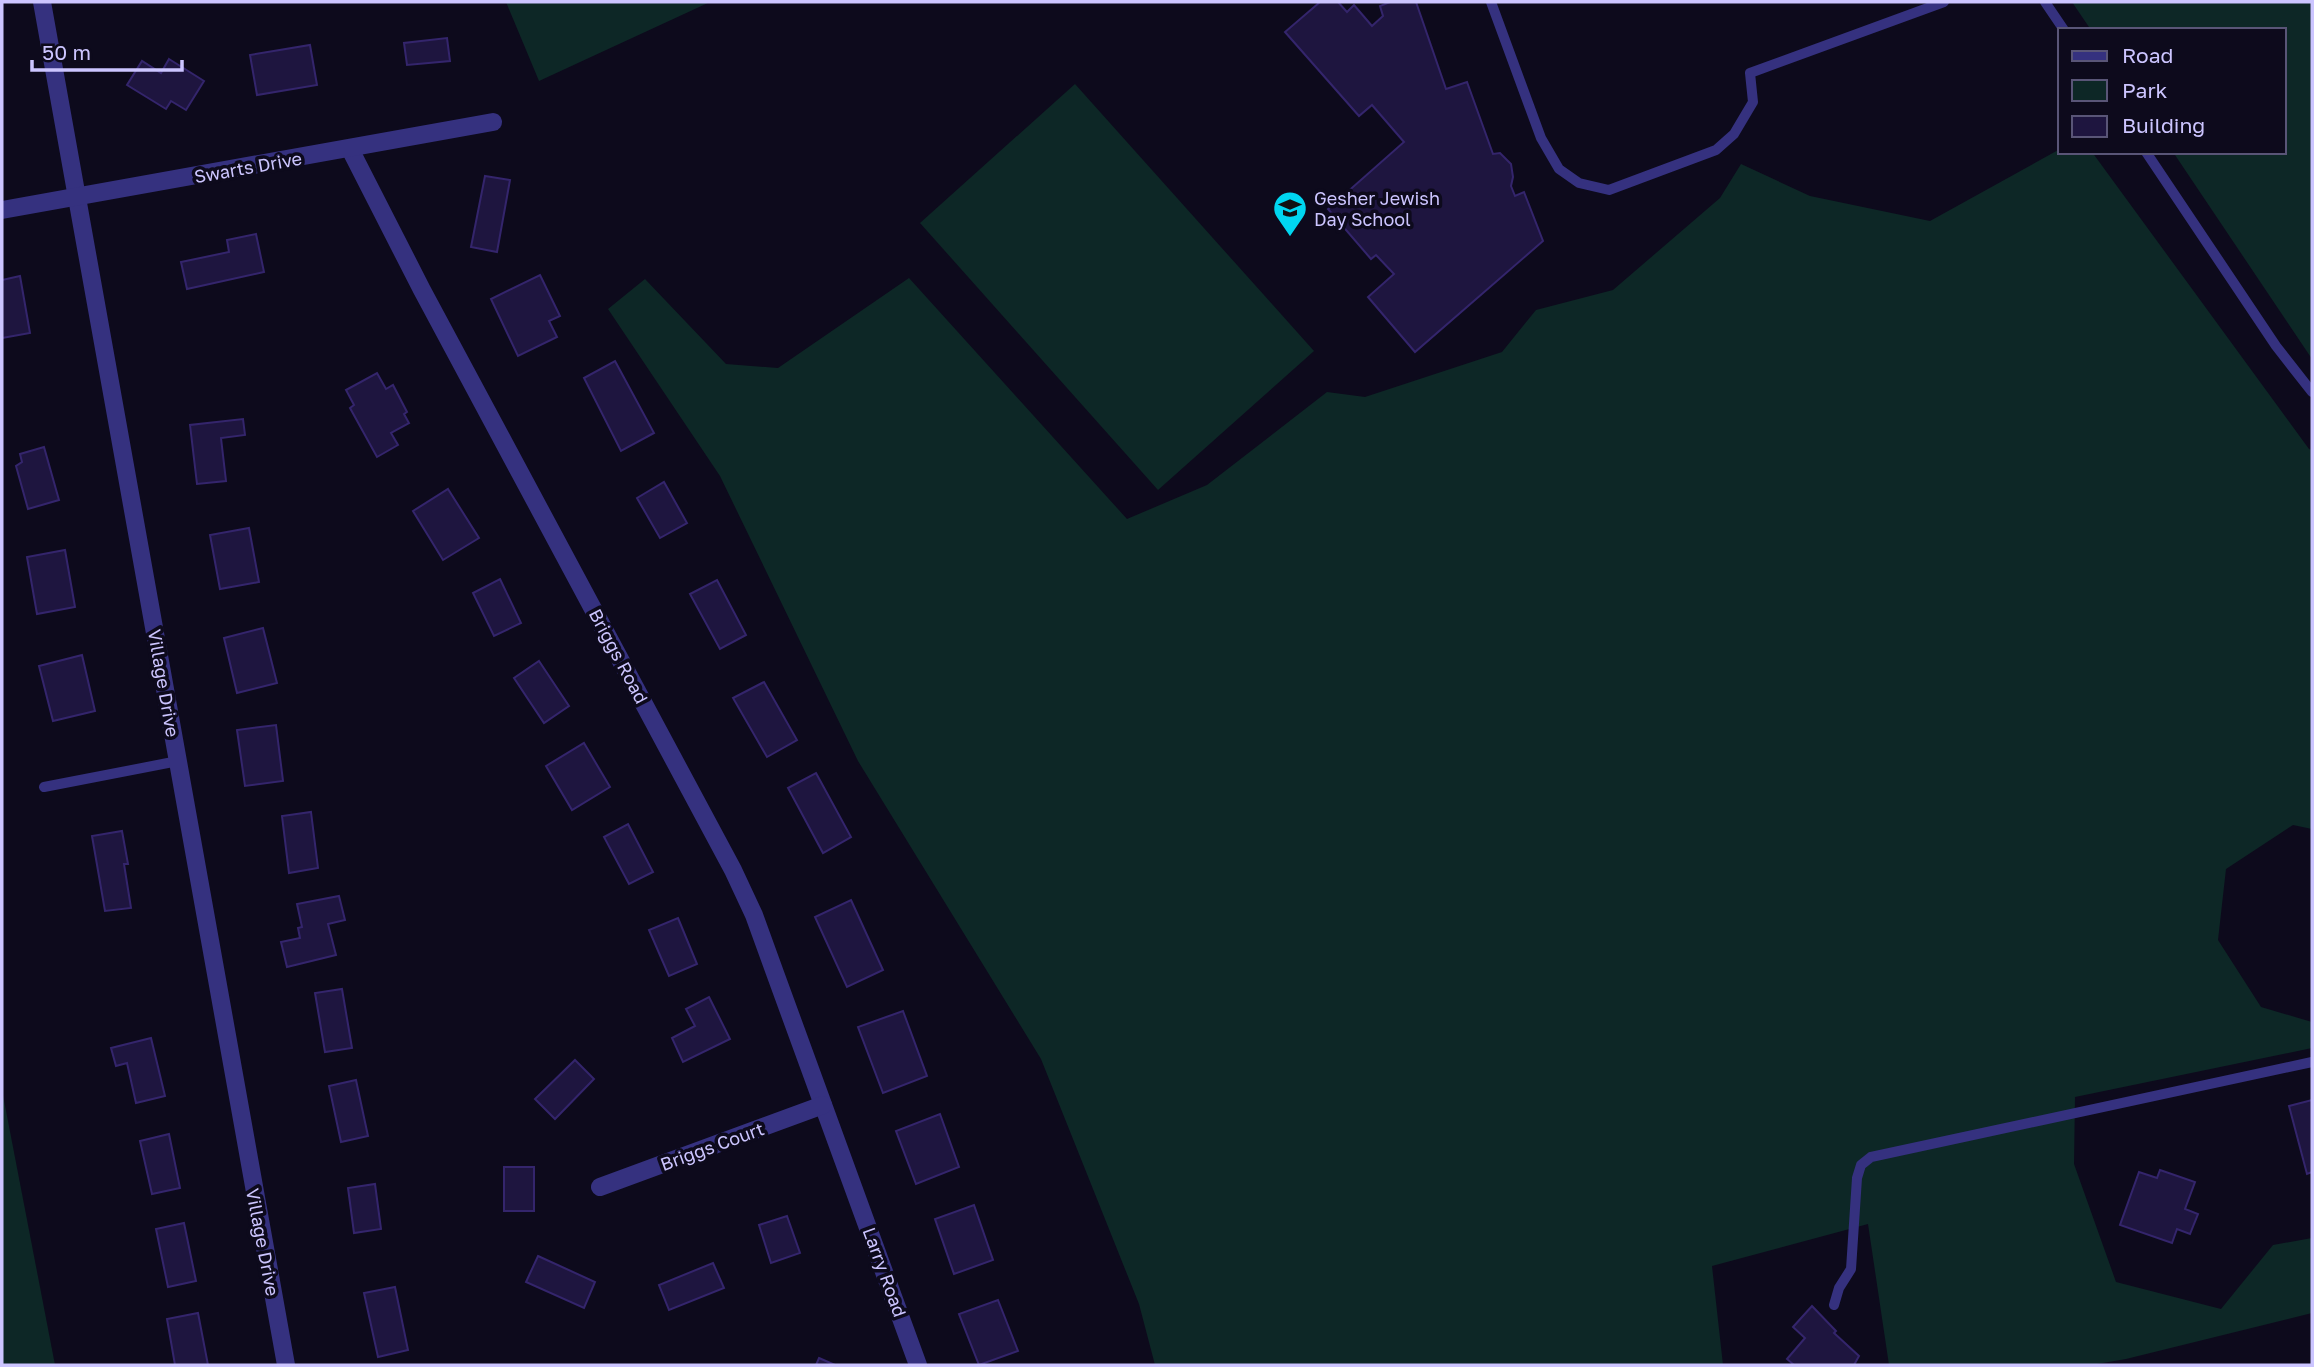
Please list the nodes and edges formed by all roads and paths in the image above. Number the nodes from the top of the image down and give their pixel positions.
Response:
1 (42, 2) edge
2 (1491, 2) edge
3 (1944, 2) edge
4 (2045, 2) edge
5 (2063, 28) edge
6 (493, 122) dead end
7 (350, 149) junction
8 (2147, 154) edge
9 (77, 196) junction
10 (2, 210) edge
11 (2312, 392) edge
12 (178, 761) junction
13 (44, 788) dead end
14 (2312, 1062) edge
15 (823, 1105) junction
16 (850, 1179) joint
17 (600, 1186) dead end
18 (1834, 1305) dead end
19 (286, 1365) edge
20 (918, 1365) edge

1 - 9 street, Village Drive
2 - 3 lane
4 - 5 lane
6 - 7 street, Swarts Drive
7 - 9 street, Swarts Drive
7 - 15 street, Briggs Road
8 - 11 lane
9 - 10 street, Swarts Drive
9 - 12 street, Village Drive
12 - 13 lane
12 - 19 street, Village Drive
14 - 18 lane
15 - 16 street, Briggs Road
15 - 17 street, Briggs Court
16 - 20 street, Larry Road

